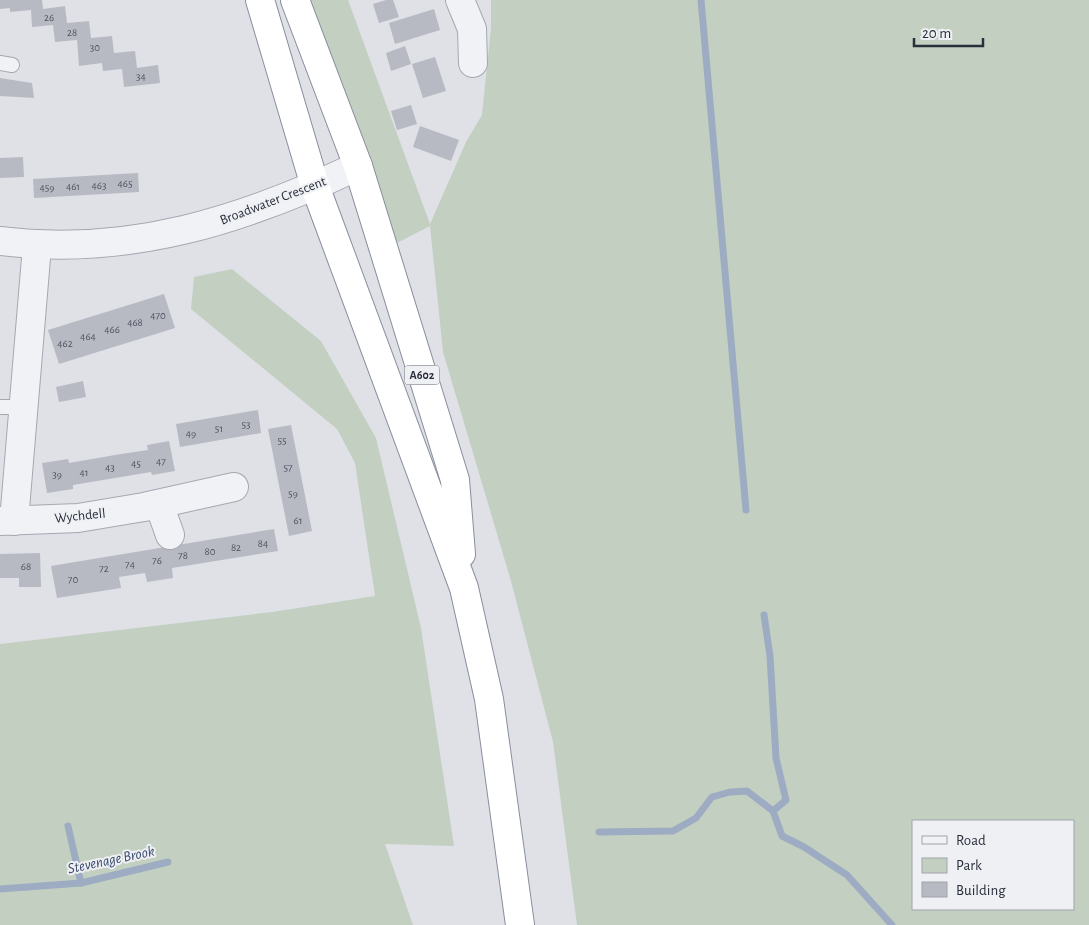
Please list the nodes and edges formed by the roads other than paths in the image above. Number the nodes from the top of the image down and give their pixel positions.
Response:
1 (260, 0) edge
2 (295, 0) edge
3 (460, 0) edge
4 (473, 63) dead end
5 (358, 166) junction
6 (314, 186) junction
7 (0, 242) edge
8 (37, 246) junction
9 (12, 407) edge
10 (234, 488) dead end
11 (159, 504) junction
12 (7, 521) edge
13 (170, 535) dead end
14 (464, 588) junction
15 (520, 925) edge

1 - 6 highway, A602
2 - 5 highway, A602
3 - 4 street
5 - 6 street, Broadwater Crescent
5 - 14 highway, A602
6 - 8 street, Broadwater Crescent
6 - 14 highway, A602
7 - 8 street, Broadwater Crescent
8 - 9 street
9 - 12 street
10 - 11 street, Wychdell
11 - 12 street, Wychdell
11 - 13 street
14 - 15 highway, A602

